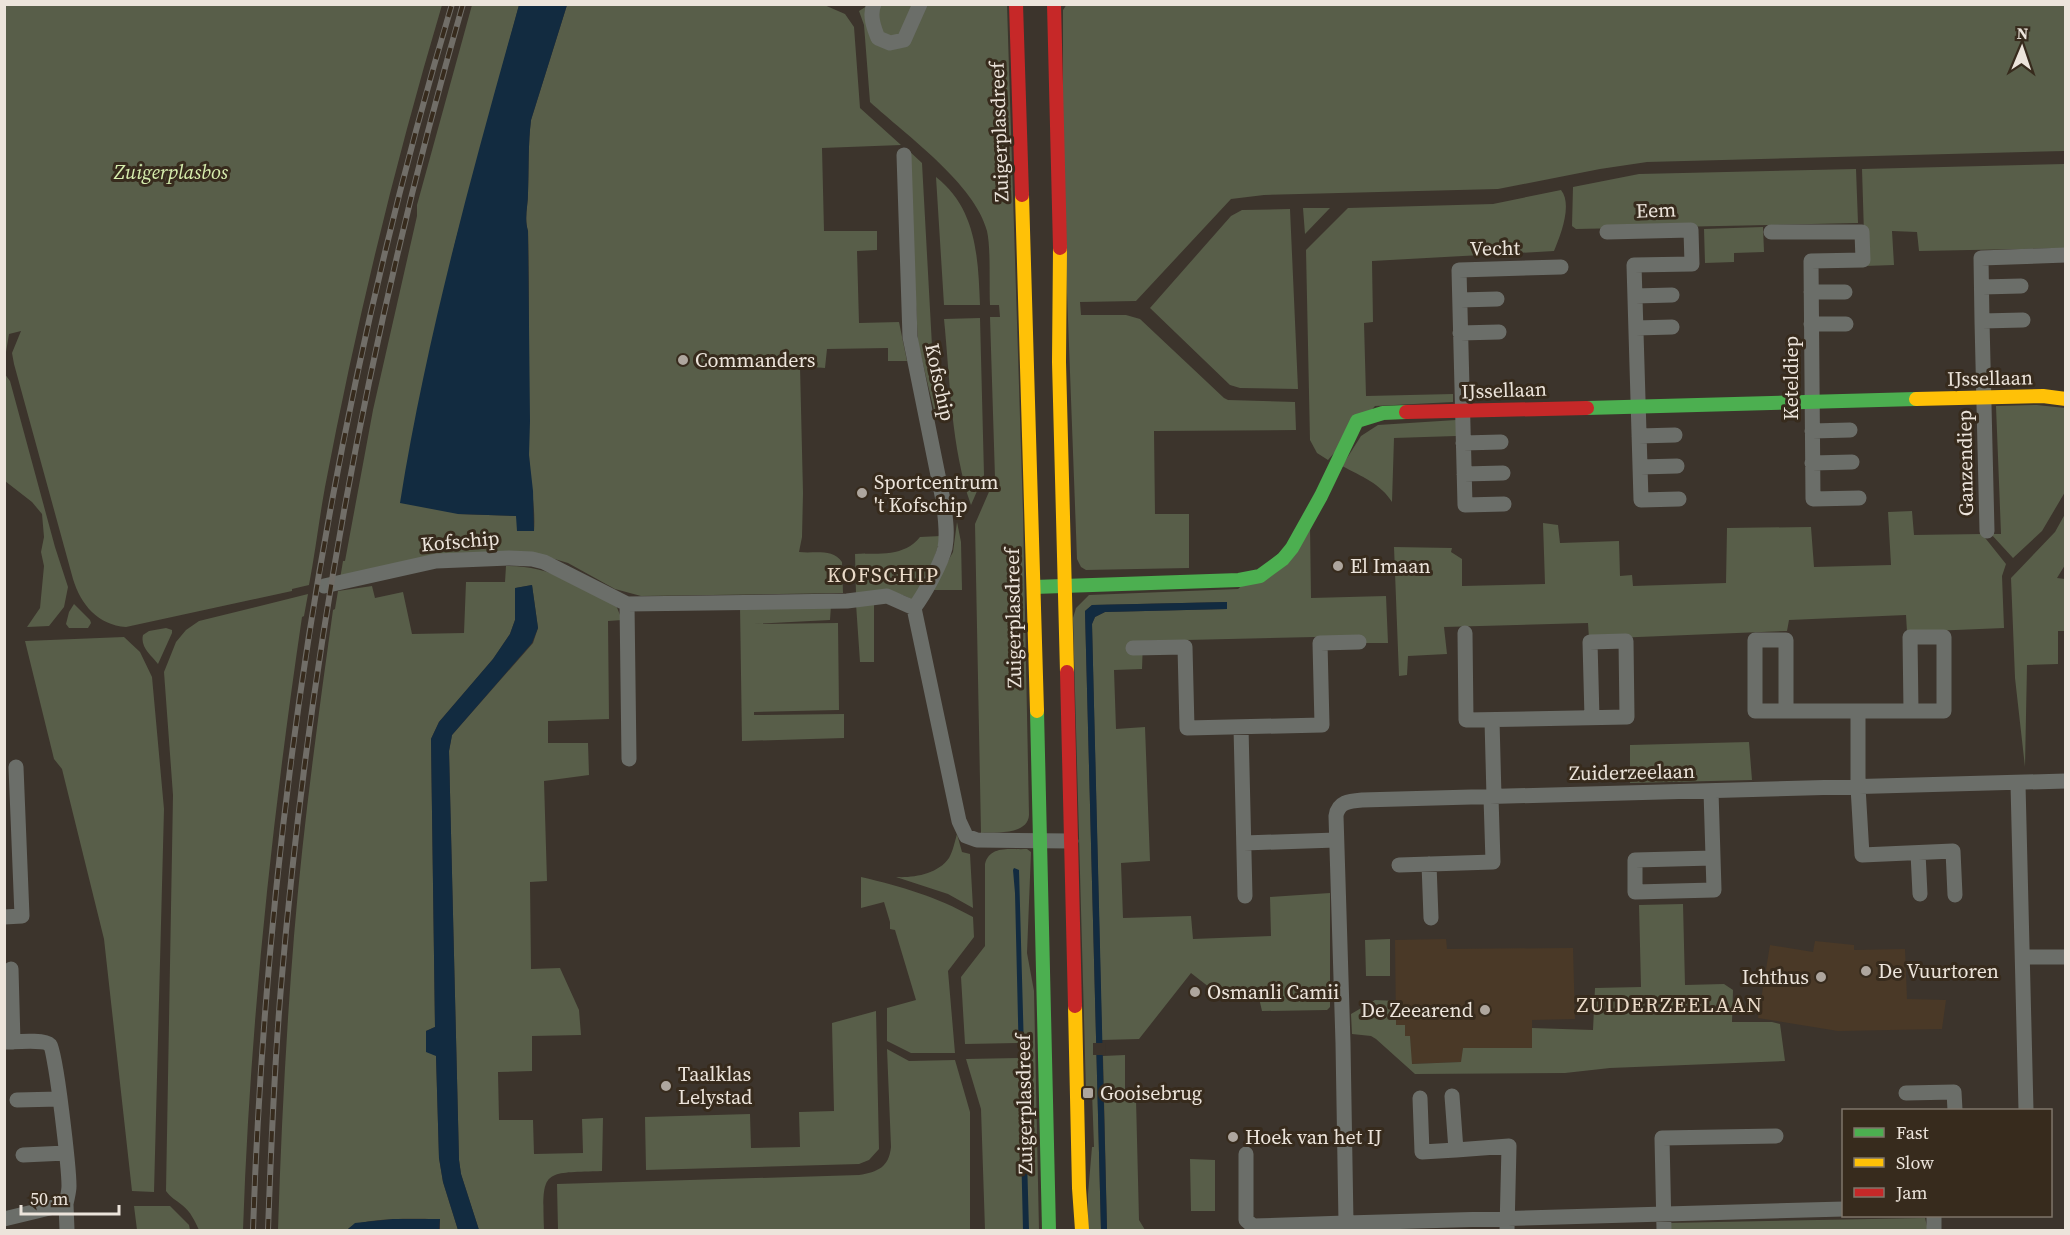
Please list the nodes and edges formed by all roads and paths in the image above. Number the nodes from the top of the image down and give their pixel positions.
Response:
1 (874, 4) edge
2 (920, 4) edge
3 (1016, 4) edge
4 (1054, 4) edge
5 (904, 155) dead end
6 (1607, 232) dead end
7 (1771, 232) dead end
8 (2066, 255) edge
9 (1561, 267) dead end
10 (2021, 286) dead end
11 (1982, 287) junction
12 (1811, 292) junction
13 (1845, 292) dead end
14 (1672, 295) dead end
15 (1635, 296) junction
16 (1497, 299) dead end
17 (1460, 300) junction
18 (1982, 321) junction
19 (2023, 321) dead end
20 (1811, 324) junction
21 (1846, 324) dead end
22 (1672, 327) dead end
23 (1636, 328) junction
24 (1499, 332) dead end
25 (1460, 333) junction
26 (1984, 397) junction
27 (2066, 399) edge
28 (1812, 402) junction
29 (1638, 406) junction
30 (1462, 411) junction
31 (1812, 430) junction
32 (1850, 430) dead end
33 (1675, 435) dead end
34 (1639, 436) junction
35 (1501, 442) dead end
36 (1463, 443) junction
37 (1852, 462) dead end
38 (1812, 463) junction
39 (1677, 466) dead end
40 (1640, 467) junction
41 (1503, 473) dead end
42 (1464, 474) junction
43 (1859, 498) dead end
44 (1679, 499) dead end
45 (1504, 504) dead end
46 (1987, 531) dead end
47 (324, 586) dead end
48 (1064, 586) junction
49 (1034, 587) junction
50 (627, 604) junction
51 (914, 608) junction
52 (1465, 633) dead end
53 (1359, 642) dead end
54 (1133, 648) dead end
55 (1786, 711) junction
56 (1858, 711) junction
57 (1911, 711) junction
58 (1592, 718) junction
59 (1492, 720) junction
60 (1241, 727) junction
61 (629, 759) dead end
62 (15, 767) dead end
63 (2066, 781) edge
64 (2018, 784) junction
65 (1858, 787) junction
66 (1711, 792) junction
67 (1493, 797) junction
68 (1336, 840) junction
69 (1039, 841) junction
70 (1071, 841) junction
71 (1244, 843) junction
72 (1918, 853) junction
73 (1713, 858) junction
74 (1430, 864) junction
75 (1399, 865) dead end
76 (1920, 894) dead end
77 (1955, 895) dead end
78 (1245, 896) dead end
79 (4, 917) edge
80 (1431, 918) dead end
81 (2023, 957) junction
82 (2066, 957) edge
83 (11, 969) dead end
84 (9, 1042) edge
85 (1906, 1093) dead end
86 (1452, 1096) dead end
87 (1420, 1098) dead end
88 (59, 1099) junction
89 (17, 1100) dead end
90 (1954, 1109) edge
91 (2026, 1109) edge
92 (1776, 1136) dead end
93 (1456, 1150) junction
94 (66, 1153) junction
95 (1246, 1154) dead end
96 (24, 1155) dead end
97 (66, 1204) junction
98 (1842, 1209) edge
99 (1664, 1214) junction
100 (4, 1220) edge
101 (1507, 1225) edge
102 (1346, 1227) edge
103 (67, 1230) edge
104 (1048, 1230) edge
105 (1082, 1230) edge
106 (1664, 1230) edge

1 - 2 street
3 - 49 main road, Zuigerplasdreef
4 - 48 main road
5 - 51 street, Kofschip
6 - 15 street, Eem
7 - 12 street, Keteldiep
8 - 11 street, Ganzendiep
9 - 17 street, Vecht
10 - 11 street
11 - 18 street, Ganzendiep
12 - 13 street
12 - 20 street, Keteldiep
14 - 15 street
15 - 23 street, Eem
16 - 17 street
17 - 25 street, Vecht
18 - 19 street
18 - 26 street, Ganzendiep
20 - 21 street, Keteldiep
20 - 28 street, Keteldiep
22 - 23 street
23 - 29 street, Eem
24 - 25 street
25 - 30 street, Vecht
26 - 27 main road, IJssellaan
26 - 28 main road, IJssellaan
26 - 46 street, Ganzendiep
28 - 29 main road, IJssellaan
28 - 31 street, Keteldiep
29 - 30 main road, IJssellaan
29 - 34 street, Eem
30 - 36 street, Vecht
30 - 48 main road, IJssellaan
31 - 32 street, Keteldiep
31 - 38 street, Keteldiep
33 - 34 street
34 - 40 street, Eem
35 - 36 street
36 - 42 street, Vecht
37 - 38 street
38 - 43 street, Keteldiep
39 - 40 street
40 - 44 street, Eem
41 - 42 street
42 - 45 street, Vecht
47 - 50 street, Kofschip
48 - 49 main road, IJssellaan
48 - 70 main road
49 - 69 main road, Zuigerplasdreef
50 - 51 street, Kofschip
50 - 61 street
51 - 69 street
52 - 59 street
53 - 60 street
54 - 60 street
55 - 55 street
55 - 56 street
56 - 57 street
56 - 65 street
57 - 57 street
58 - 58 street
58 - 59 street
59 - 67 street
60 - 71 street
62 - 79 street
63 - 64 street, Zuiderzeelaan
64 - 65 street, Zuiderzeelaan
64 - 81 street
65 - 66 street, Zuiderzeelaan
65 - 72 street
66 - 67 street, Zuiderzeelaan
66 - 73 street
67 - 68 street, Zuiderzeelaan
67 - 74 street
68 - 71 street
68 - 102 street, Zuiderzeelaan
69 - 70 street
69 - 104 main road, Zuigerplasdreef
70 - 105 main road
71 - 78 street
72 - 76 street
72 - 77 street
73 - 73 street
74 - 75 street
74 - 80 street
81 - 82 street
81 - 91 street
83 - 84 street
84 - 88 street
85 - 90 street
86 - 93 street
87 - 93 street
88 - 89 street
88 - 94 street
92 - 99 street
93 - 101 street
94 - 96 street
94 - 97 street
95 - 102 street
97 - 100 street
97 - 103 street
98 - 99 street
99 - 101 street
99 - 106 street
101 - 102 street

